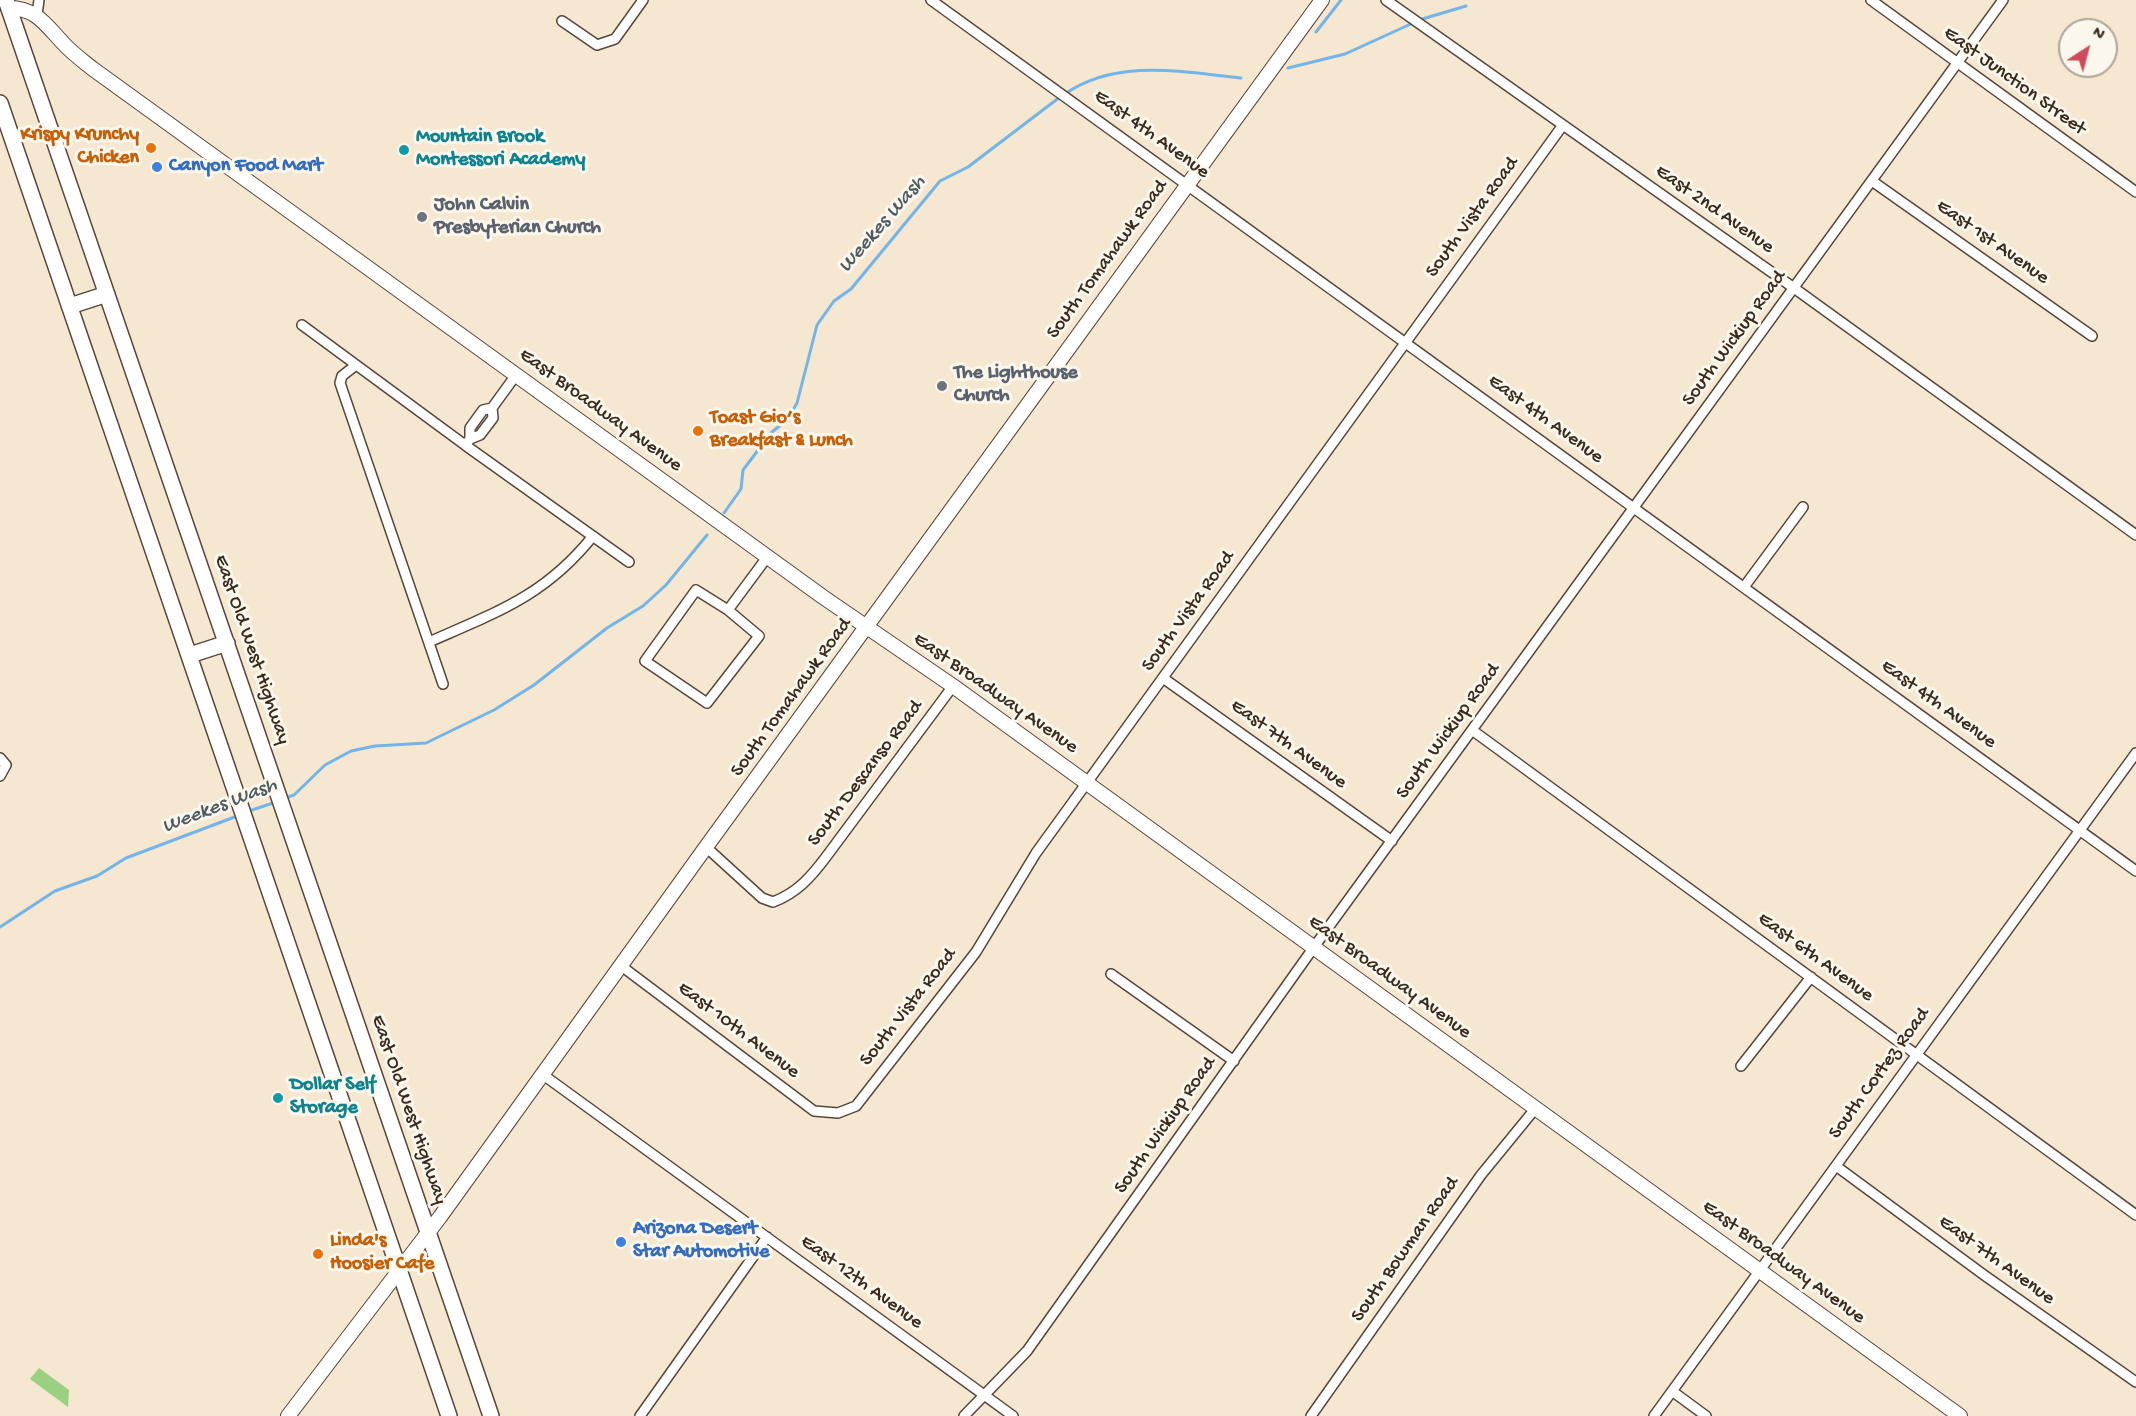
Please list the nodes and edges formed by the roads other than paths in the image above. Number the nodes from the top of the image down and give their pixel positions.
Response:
1 (39, 0) edge
2 (644, 0) edge
3 (931, 0) edge
4 (1322, 0) edge
5 (1386, 0) edge
6 (1871, 0) edge
7 (2003, 0) edge
8 (5, 6) edge
9 (37, 15) junction
10 (562, 21) dead end
11 (1957, 63) junction
12 (0, 103) edge
13 (1563, 125) junction
14 (1872, 181) junction
15 (1188, 184) junction
16 (2136, 192) edge
17 (1794, 288) junction
18 (107, 294) junction
19 (70, 306) junction
20 (302, 325) dead end
21 (2092, 336) dead end
22 (1407, 342) junction
23 (356, 364) junction
24 (516, 375) junction
25 (468, 442) junction
26 (1635, 507) junction
27 (1803, 507) dead end
28 (2136, 535) edge
29 (593, 536) junction
30 (768, 556) junction
31 (629, 562) dead end
32 (1744, 586) junction
33 (728, 610) junction
34 (867, 628) junction
35 (429, 642) junction
36 (227, 643) junction
37 (189, 655) junction
38 (1164, 678) junction
39 (443, 684) dead end
40 (953, 686) junction
41 (1472, 730) junction
42 (2136, 753) edge
43 (3, 762) edge
44 (0, 776) edge
45 (1086, 783) junction
46 (2080, 830) junction
47 (1392, 841) junction
48 (706, 847) junction
49 (2136, 871) edge
50 (1314, 947) junction
51 (620, 965) junction
52 (1112, 974) dead end
53 (1811, 977) junction
54 (1917, 1054) junction
55 (1234, 1061) junction
56 (1741, 1066) dead end
57 (542, 1074) junction
58 (1534, 1109) junction
59 (838, 1113) joint
60 (1836, 1166) junction
61 (2135, 1213) edge
62 (428, 1233) junction
63 (767, 1237) junction
64 (1760, 1270) junction
65 (399, 1271) junction
66 (2136, 1382) edge
67 (1672, 1391) junction
68 (984, 1395) junction
69 (288, 1416) edge
70 (449, 1416) edge
71 (491, 1416) edge
72 (640, 1416) edge
73 (964, 1416) edge
74 (1013, 1416) edge
75 (1311, 1416) edge
76 (1654, 1416) edge
77 (1706, 1416) edge
78 (1960, 1416) edge

1 - 9 street
2 - 10 street
3 - 15 street, East 4th Avenue
4 - 15 main road, South Tomahawk Road
5 - 13 street, East 2nd Avenue
6 - 11 street, East Junction Street
7 - 11 street, South Wickiup Road
8 - 9 main road
8 - 18 main road, East Old West Highway
9 - 24 main road, East Broadway Avenue
11 - 14 street, South Wickiup Road
11 - 16 street, East Junction Street
12 - 19 main road
13 - 17 street, East 2nd Avenue
13 - 22 street, South Vista Road
14 - 17 street, South Wickiup Road
14 - 21 street, East 1st Avenue
15 - 22 street, East 4th Avenue
15 - 34 main road, South Tomahawk Road
17 - 26 street, South Wickiup Road
17 - 28 street, East 2nd Avenue
18 - 19 main road
18 - 36 main road, East Old West Highway
19 - 37 main road
20 - 23 street
22 - 26 street, East 4th Avenue
22 - 38 street, South Vista Road
23 - 25 street
23 - 35 street
24 - 25 street
24 - 30 main road, East Broadway Avenue
25 - 29 street
26 - 32 street, East 4th Avenue
26 - 41 street, South Wickiup Road
27 - 32 street
29 - 31 street
29 - 35 street
30 - 33 street
30 - 34 main road, East Broadway Avenue
32 - 46 street, East 4th Avenue
33 - 33 street
34 - 40 main road, East Broadway Avenue
34 - 48 main road, South Tomahawk Road
35 - 39 street
36 - 37 main road
36 - 62 main road, East Old West Highway
37 - 65 main road
38 - 45 street, South Vista Road
38 - 47 street, East 7th Avenue
40 - 45 main road, East Broadway Avenue
40 - 48 street, South Descanso Road
41 - 47 street, South Wickiup Road
41 - 53 street, East 6th Avenue
42 - 46 street, South Cortez Road
43 - 44 street
45 - 50 main road, East Broadway Avenue
45 - 59 street, South Vista Road
46 - 49 street, East 4th Avenue
46 - 54 street, South Cortez Road
47 - 50 street, South Wickiup Road
48 - 51 main road, South Tomahawk Road
50 - 55 street, South Wickiup Road
50 - 58 main road, East Broadway Avenue
51 - 57 main road, South Tomahawk Road
51 - 59 street, East 10th Avenue
52 - 55 street
53 - 54 street, East 6th Avenue
53 - 56 street
54 - 60 street, South Cortez Road
54 - 61 street, East 6th Avenue
55 - 68 street, South Wickiup Road
57 - 62 main road, South Tomahawk Road
57 - 63 street, East 12th Avenue
58 - 64 main road, East Broadway Avenue
58 - 75 street, South Bowman Road
60 - 64 street, South Cortez Road
60 - 66 street, East 7th Avenue
62 - 65 main road, South Tomahawk Road
62 - 71 main road, East Old West Highway
63 - 68 street, East 12th Avenue
63 - 72 street
64 - 67 street, South Cortez Road
64 - 78 main road, East Broadway Avenue
65 - 69 main road, South Tomahawk Road
65 - 70 main road
67 - 76 street, South Cortez Road
67 - 77 street
68 - 73 street, South Wickiup Road
68 - 74 street, East 12th Avenue

